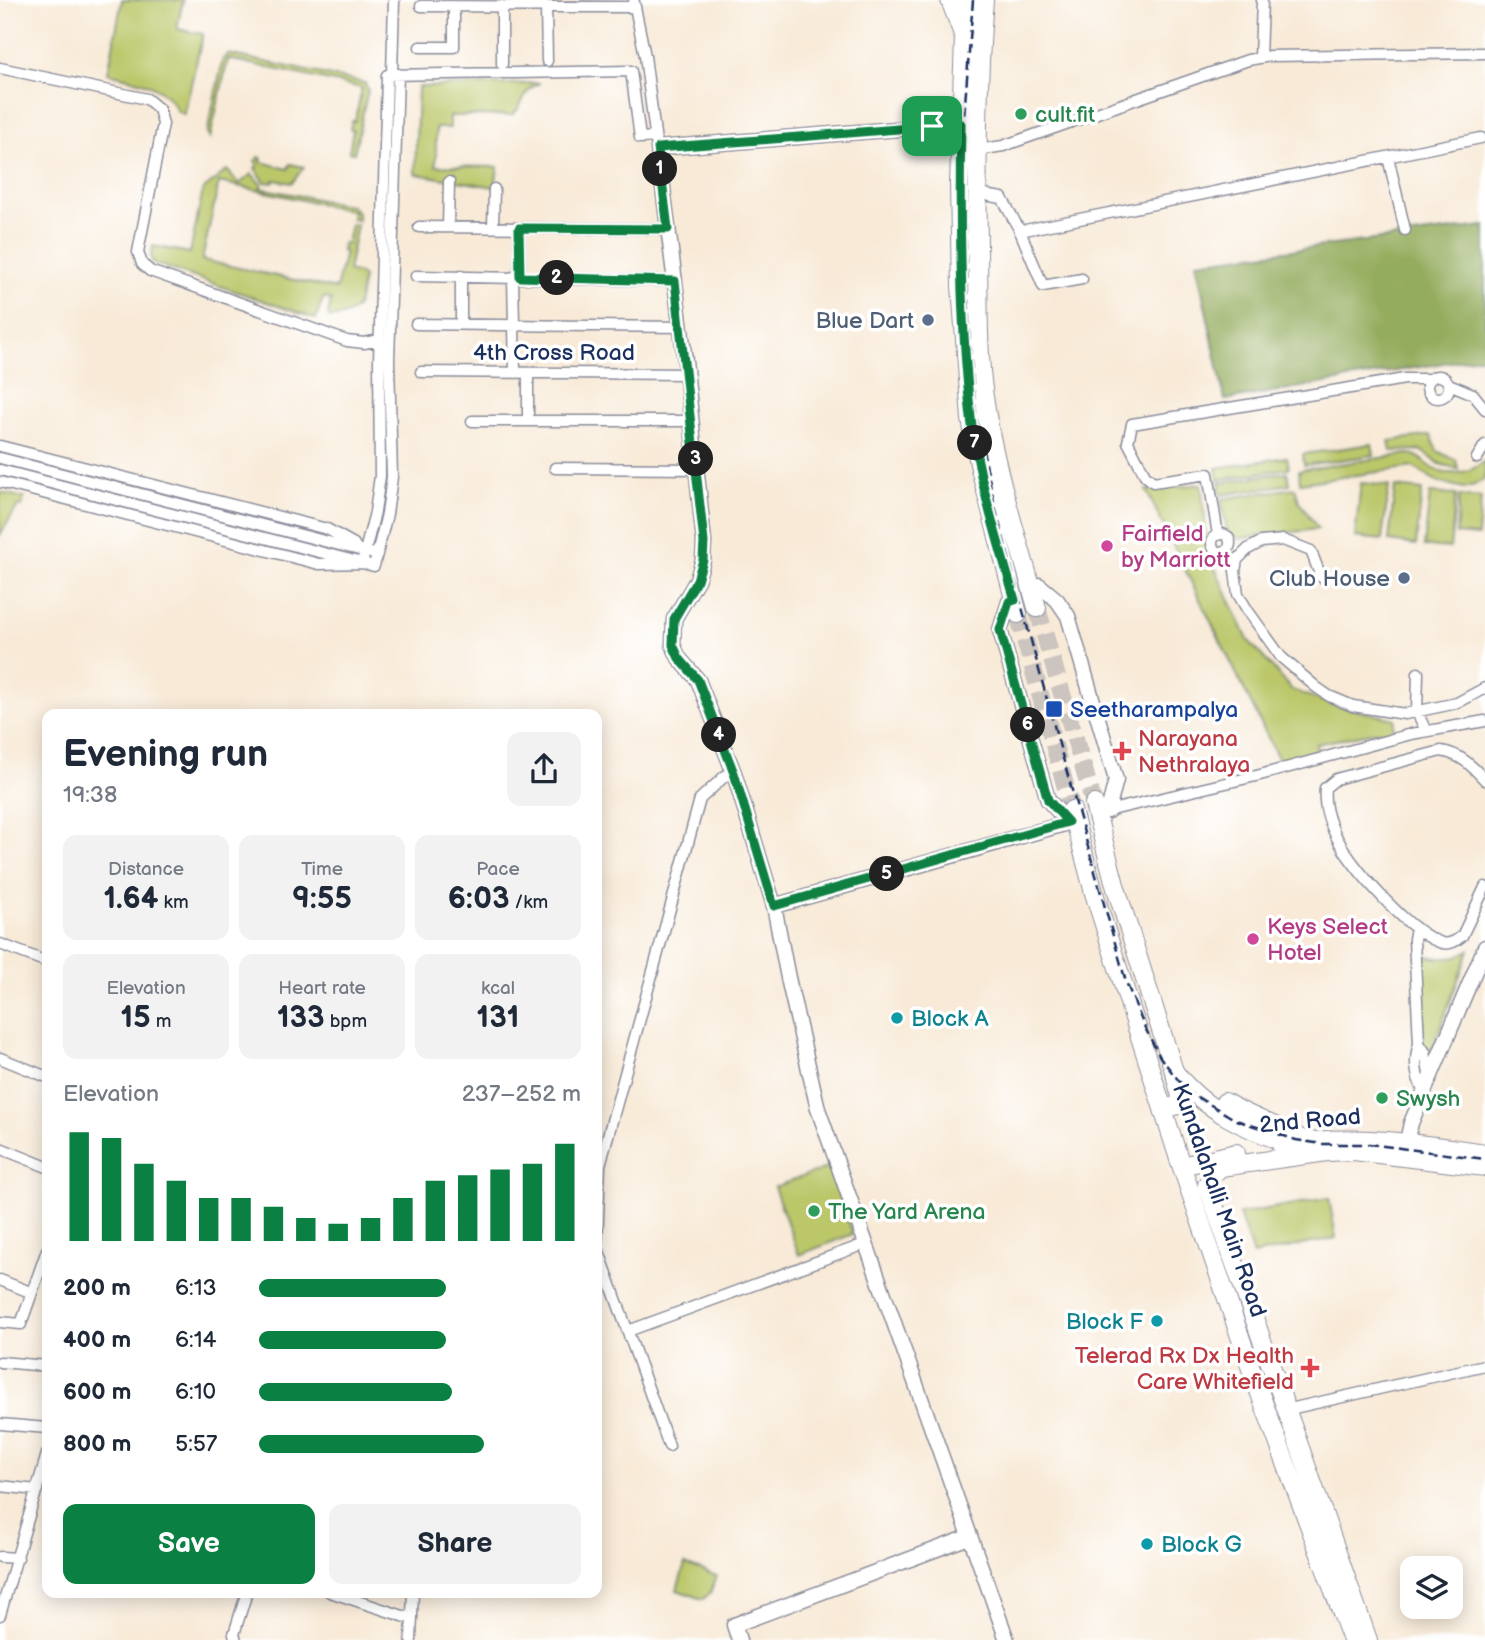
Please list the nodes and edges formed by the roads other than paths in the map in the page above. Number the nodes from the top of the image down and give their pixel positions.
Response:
1 (394, 0) edge
2 (950, 0) edge
3 (966, 0) edge
4 (984, 0) edge
5 (1262, 0) edge
6 (634, 3) edge
7 (508, 4) edge
8 (421, 6) dead end
9 (454, 6) junction
10 (546, 6) junction
11 (972, 38) junction
12 (420, 47) dead end
13 (1485, 53) edge
14 (1260, 58) junction
15 (547, 61) dead end
16 (502, 64) dead end
17 (0, 68) edge
18 (393, 74) junction
19 (961, 124) junction
20 (1481, 138) dead end
21 (657, 143) junction
22 (978, 150) junction
23 (1388, 157) junction
24 (449, 182) dead end
25 (494, 189) dead end
26 (978, 190) junction
27 (419, 227) dead end
28 (448, 227) junction
29 (493, 227) junction
30 (519, 228) junction
31 (668, 229) junction
32 (1405, 230) dead end
33 (1020, 231) junction
34 (416, 276) dead end
35 (461, 276) junction
36 (516, 277) junction
37 (1082, 279) dead end
38 (675, 281) junction
39 (416, 324) dead end
40 (461, 324) junction
41 (514, 325) junction
42 (681, 327) junction
43 (380, 340) junction
44 (421, 372) dead end
45 (515, 373) junction
46 (528, 373) junction
47 (687, 374) junction
48 (1430, 379) junction
49 (1449, 384) junction
50 (1485, 409) edge
51 (472, 421) dead end
52 (528, 421) junction
53 (692, 421) junction
54 (1485, 445) edge
55 (0, 446) edge
56 (0, 458) edge
57 (1477, 458) dead end
58 (555, 468) dead end
59 (697, 469) junction
60 (0, 470) edge
61 (0, 482) edge
62 (317, 545) junction
63 (368, 556) junction
64 (1236, 567) junction
65 (1321, 577) dead end
66 (1032, 587) junction
67 (1017, 607) joint
68 (1037, 608) tunnel mouth
69 (1418, 673) dead end
70 (1485, 688) edge
71 (1418, 712) junction
72 (1405, 714) junction
73 (1485, 721) edge
74 (1426, 731) junction
75 (1408, 735) junction
76 (1420, 755) junction
77 (734, 773) junction
78 (1485, 780) edge
79 (1100, 810) junction
80 (1072, 818) junction
81 (1485, 887) edge
82 (774, 906) junction
83 (1416, 928) junction
84 (0, 943) edge
85 (1484, 954) edge
86 (42, 960) edge
87 (0, 1058) edge
88 (1172, 1064) junction
89 (42, 1075) edge
90 (1427, 1085) junction
91 (1163, 1109) junction
92 (1407, 1142) junction
93 (1298, 1143) junction
94 (0, 1147) edge
95 (1485, 1153) edge
96 (602, 1158) edge
97 (42, 1165) edge
98 (1182, 1166) junction
99 (1485, 1167) edge
100 (1207, 1185) joint
101 (865, 1244) junction
102 (602, 1261) edge
103 (42, 1262) edge
104 (0, 1280) edge
105 (30, 1292) junction
106 (0, 1322) edge
107 (628, 1331) junction
108 (0, 1362) edge
109 (1485, 1365) edge
110 (42, 1366) edge
111 (1285, 1410) junction
112 (0, 1424) edge
113 (42, 1428) edge
114 (669, 1446) dead end
115 (42, 1472) edge
116 (1300, 1479) junction
117 (0, 1486) edge
118 (37, 1490) junction
119 (969, 1537) junction
120 (0, 1557) edge
121 (18, 1558) junction
122 (245, 1598) edge
123 (348, 1598) edge
124 (413, 1598) edge
125 (0, 1615) edge
126 (412, 1619) junction
127 (236, 1640) edge
128 (411, 1640) edge
129 (739, 1640) edge
130 (1007, 1640) edge
131 (1352, 1640) edge
132 (1368, 1640) edge

1 - 18 street
2 - 11 main road
3 - 11 main road
4 - 11 main road
5 - 14 street
6 - 10 street
6 - 21 street
7 - 9 street
7 - 10 street
7 - 16 street
8 - 9 street
9 - 12 street
10 - 15 street
11 - 19 main road
11 - 22 main road
13 - 14 street
14 - 22 street
17 - 43 street
18 - 21 street
18 - 43 street
18 - 63 street
19 - 21 street
19 - 67 main road
20 - 23 street
21 - 31 street
22 - 26 main road
23 - 32 street
23 - 33 street
24 - 28 street
25 - 29 street
26 - 33 street
26 - 66 main road
27 - 28 street
28 - 29 street
29 - 30 street
30 - 31 street
30 - 36 street
31 - 38 street
33 - 37 street
34 - 35 street
35 - 36 street
35 - 40 street
36 - 38 street
36 - 41 street
38 - 42 street
39 - 40 street
40 - 41 street
41 - 42 street
41 - 45 street
42 - 47 street
43 - 63 street
44 - 45 street, 4th Cross Road
45 - 46 street, 4th Cross Road
46 - 47 street, 4th Cross Road
46 - 52 street
47 - 53 street
48 - 49 street
48 - 49 street
48 - 64 street
49 - 50 street
51 - 52 street
52 - 53 street
53 - 59 street
54 - 57 street
55 - 63 street
56 - 62 street
58 - 59 street
59 - 77 street
60 - 62 street
61 - 63 street
62 - 63 street
64 - 65 street
64 - 72 street
66 - 68 main road
66 - 79 street
67 - 80 street
69 - 71 street
70 - 71 street
71 - 72 street
71 - 74 street
72 - 75 street
73 - 74 street
74 - 75 street
75 - 76 street
75 - 79 street
76 - 78 street
76 - 83 street
77 - 82 street
77 - 96 street
79 - 88 main road, Kundalahalli Main Road
80 - 82 street
80 - 91 main road, Kundalahalli Main Road
81 - 83 street
82 - 101 street
83 - 90 street
84 - 86 street
85 - 90 street
87 - 89 street
88 - 91 main road, Kundalahalli Main Road
88 - 93 main road
90 - 92 street
91 - 98 main road, Kundalahalli Main Road
92 - 93 main road, 2nd Road
92 - 95 main road, 2nd Road
93 - 98 main road, 2nd Road
94 - 97 street
98 - 116 main road, Kundalahalli Main Road
99 - 100 main road, 2nd Road
100 - 111 main road, Kundalahalli Main Road
101 - 107 street
101 - 119 street
102 - 107 street
103 - 105 street
104 - 105 street
105 - 106 street
107 - 114 street
108 - 110 street
109 - 111 street
111 - 116 main road, Kundalahalli Main Road
112 - 113 street
115 - 118 street
116 - 131 main road, Kundalahalli Main Road
116 - 132 main road, Kundalahalli Main Road
117 - 118 street
118 - 121 street
119 - 129 street
119 - 130 street
120 - 121 street
121 - 125 street
122 - 127 street
123 - 126 street
124 - 126 street
126 - 128 street

